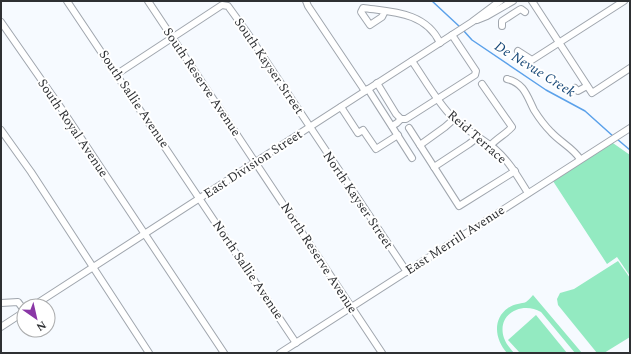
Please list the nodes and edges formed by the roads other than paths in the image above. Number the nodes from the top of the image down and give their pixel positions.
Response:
1 (67, 1) edge
2 (148, 1) edge
3 (306, 1) edge
4 (500, 1) edge
5 (513, 1) edge
6 (532, 1) edge
7 (624, 1) edge
8 (385, 11) dead end
9 (525, 12) dead end
10 (1, 22) edge
11 (472, 22) junction
12 (502, 26) dead end
13 (454, 33) junction
14 (172, 38) junction
15 (440, 42) junction
16 (559, 43) junction
17 (518, 52) dead end
18 (412, 61) junction
19 (630, 68) edge
20 (117, 74) junction
21 (507, 79) dead end
22 (377, 83) junction
23 (482, 84) dead end
24 (587, 86) junction
25 (575, 88) dead end
26 (367, 90) junction
27 (437, 98) junction
28 (341, 107) junction
29 (401, 119) junction
30 (454, 119) junction
31 (392, 126) junction
32 (310, 127) junction
33 (409, 128) dead end
34 (628, 129) edge
35 (1, 130) edge
36 (398, 135) junction
37 (478, 137) junction
38 (420, 145) junction
39 (490, 146) junction
40 (412, 158) dead end
41 (580, 159) junction
42 (255, 163) junction
43 (434, 167) junction
44 (515, 171) junction
45 (528, 193) junction
46 (200, 198) junction
47 (144, 234) junction
48 (92, 268) junction
49 (406, 272) junction
50 (45, 298) edge
51 (16, 302) edge
52 (1, 303) edge
53 (351, 307) junction
54 (16, 317) edge
55 (1, 327) edge
56 (296, 343) junction
57 (148, 353) edge
58 (224, 353) edge
59 (280, 353) edge
60 (382, 353) edge

1 - 20 street, South Sallie Avenue
2 - 14 street, South Reserve Avenue
3 - 26 street
4 - 11 street, East Division Street
5 - 11 street, East Division Street
6 - 16 street
7 - 16 street
8 - 15 street
9 - 12 street
10 - 47 street, South Royal Avenue
11 - 13 street, East Division Street
13 - 15 street, East Division Street
13 - 27 street
14 - 20 street
14 - 32 street, South Kayser Street
14 - 42 street, South Reserve Avenue
15 - 18 street, East Division Street
16 - 17 street
16 - 24 street
18 - 22 street, East Division Street
18 - 27 street, Reid Terrace
19 - 24 street
20 - 46 street, South Sallie Avenue
21 - 41 street
22 - 26 street, East Division Street
22 - 29 street
23 - 39 street
24 - 25 street
26 - 28 street, East Division Street
26 - 31 street
27 - 29 street
27 - 30 street, Reid Terrace
28 - 32 street, East Division Street
28 - 36 street
29 - 31 street
30 - 37 street, Reid Terrace
30 - 38 street
31 - 36 street
32 - 42 street, East Division Street
32 - 49 street, North Kayser Street
33 - 38 street
34 - 41 street, East Merrill Avenue
35 - 48 street
36 - 40 street
37 - 39 street, Reid Terrace
37 - 43 street
38 - 43 street
39 - 44 street, Reid Terrace
41 - 45 street, East Merrill Avenue
42 - 46 street, East Division Street
42 - 53 street, North Reserve Avenue
43 - 44 street
44 - 45 street, Reid Terrace
45 - 49 street, East Merrill Avenue
46 - 47 street, East Division Street
46 - 56 street, North Sallie Avenue
47 - 48 street, East Division Street
47 - 58 street, South Royal Avenue
48 - 50 street, East Division Street
48 - 57 street
49 - 53 street, East Merrill Avenue
51 - 52 street
53 - 56 street, East Merrill Avenue
53 - 60 street, North Reserve Avenue
54 - 55 street
56 - 59 street, East Merrill Avenue

